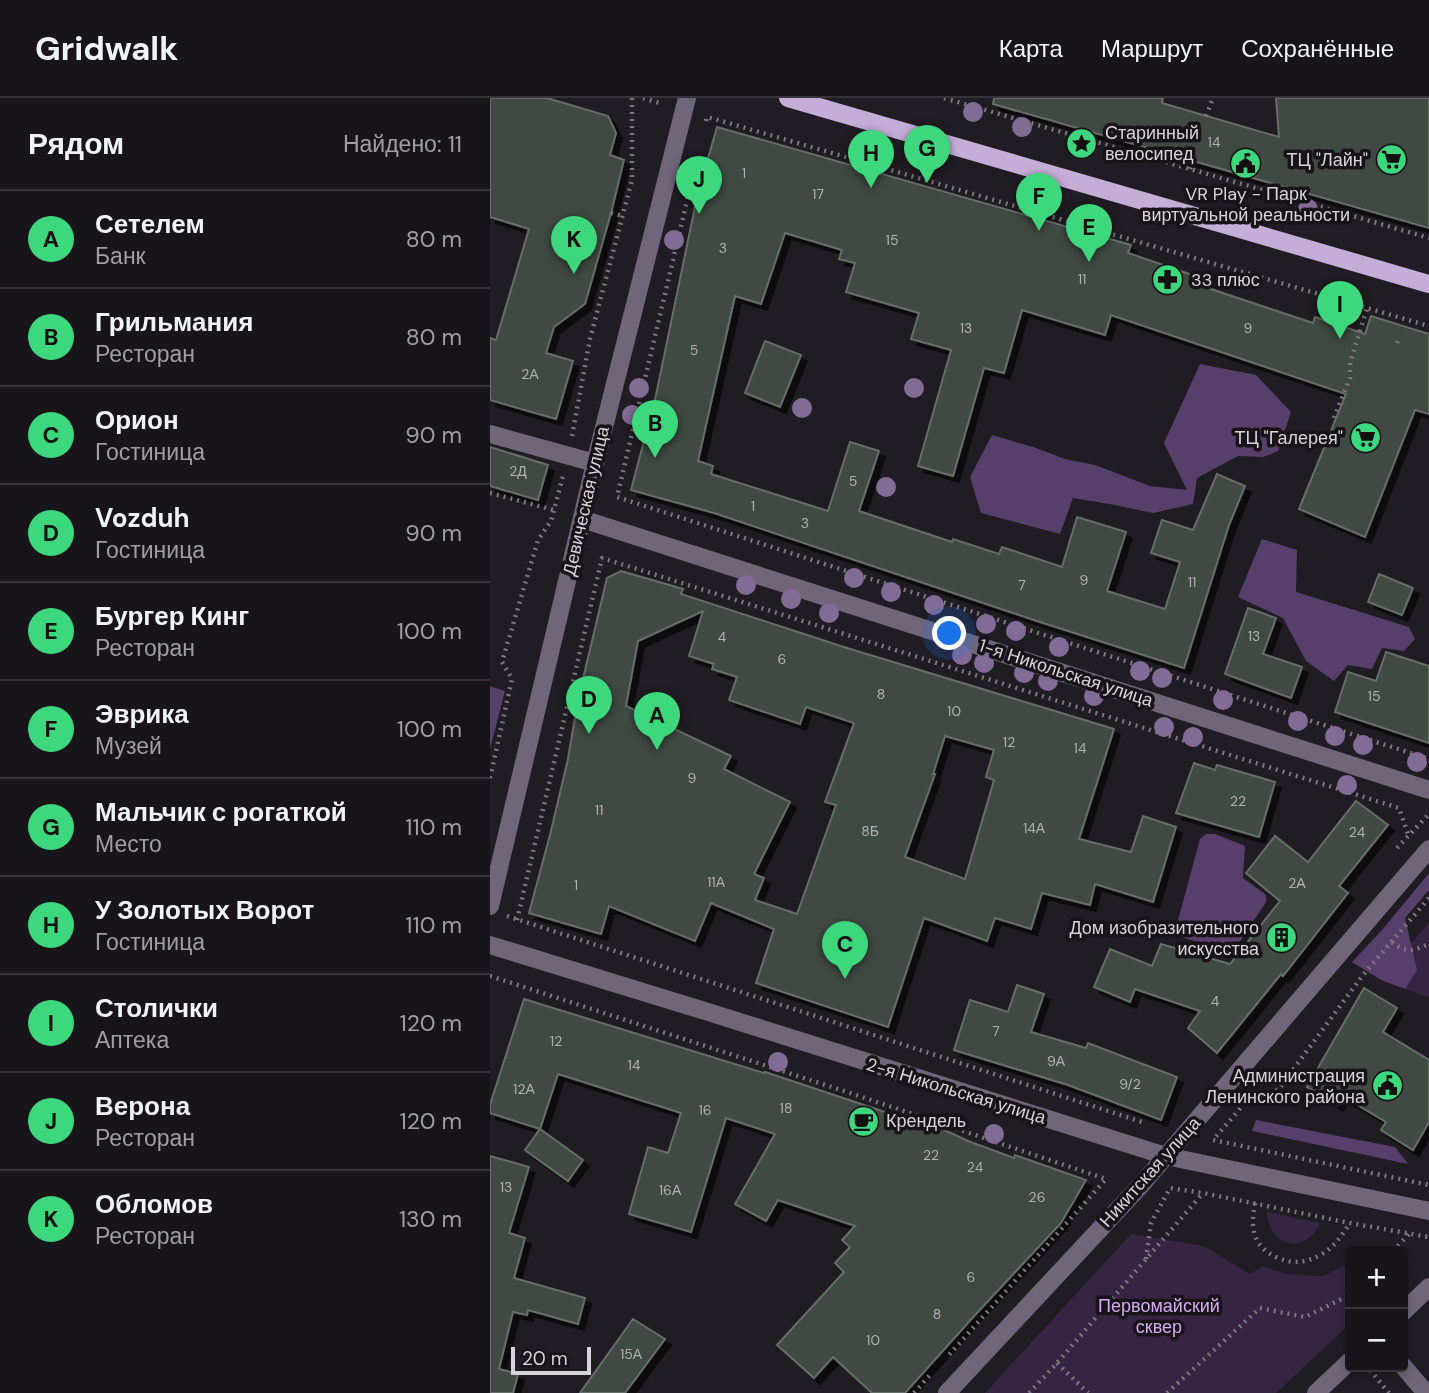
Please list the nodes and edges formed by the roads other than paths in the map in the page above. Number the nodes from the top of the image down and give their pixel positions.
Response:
1 (687, 98) edge
2 (788, 98) edge
3 (1429, 284) edge
4 (490, 434) edge
5 (595, 463) junction
6 (582, 519) junction
7 (1429, 790) edge
8 (1429, 849) edge
9 (490, 906) edge
10 (490, 945) edge
11 (1166, 1156) junction
12 (1429, 1211) edge
13 (1429, 1287) edge
14 (1406, 1309) edge
15 (1345, 1366) edge
16 (1408, 1372) edge
17 (947, 1393) edge
18 (1316, 1393) edge
19 (1426, 1393) edge

1 - 5 street, Девическая улица
2 - 3 main road
4 - 5 street
5 - 6 street, Девическая улица
6 - 7 street, 1-я Никольская улица
6 - 9 street, Девическая улица
8 - 11 street, Никитская улица
10 - 11 street, 2-я Никольская улица
11 - 12 street, 2-я Никольская улица
11 - 17 street, Никитская улица
13 - 14 street
15 - 18 street
16 - 19 street

